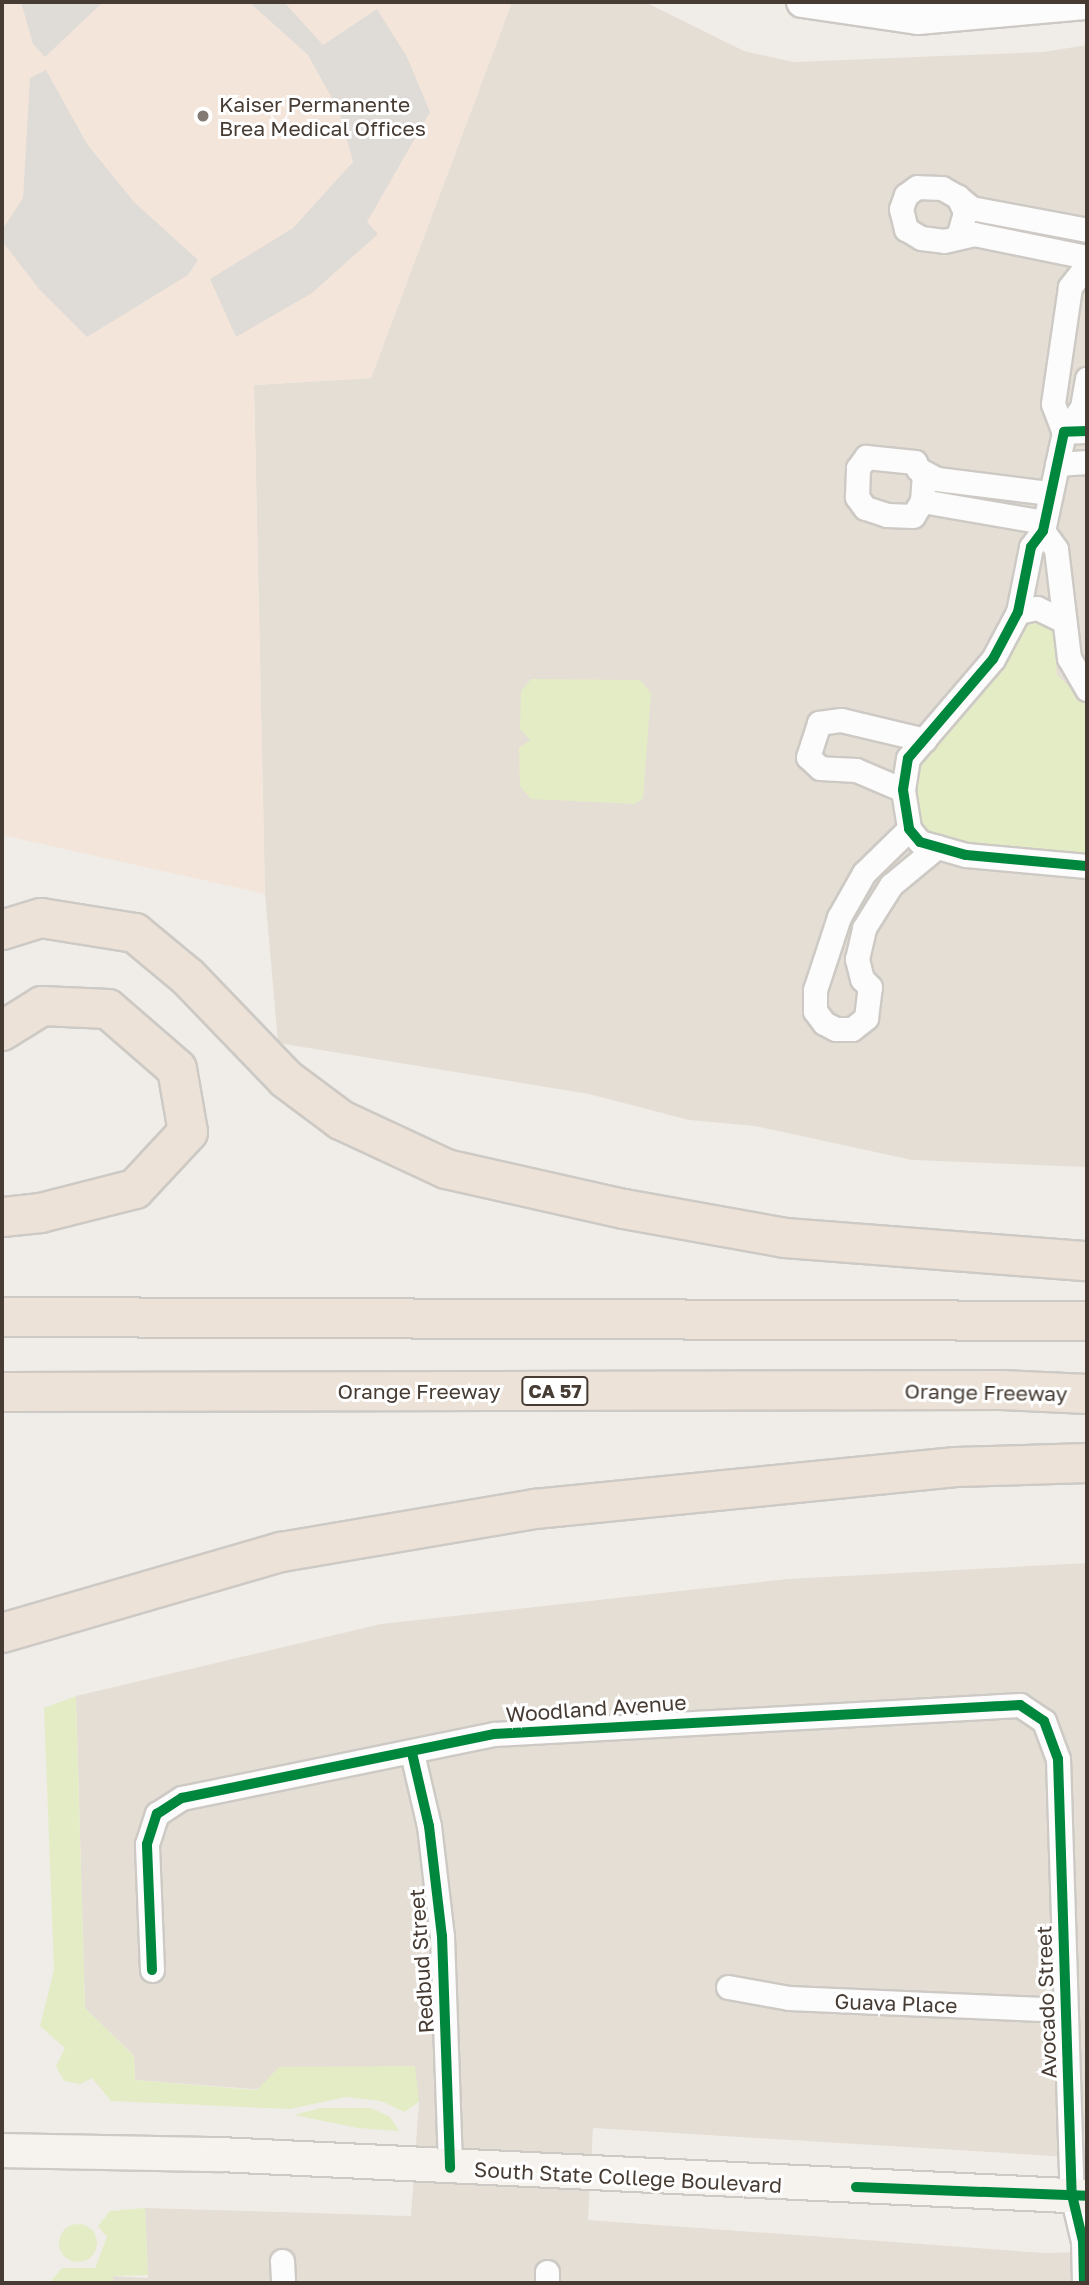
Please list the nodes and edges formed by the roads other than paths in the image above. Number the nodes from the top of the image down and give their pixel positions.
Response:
1 (802, 2) edge
2 (1087, 4) edge
3 (910, 10) edge
4 (954, 10) edge
5 (958, 197) junction
6 (1087, 230) edge
7 (958, 237) junction
8 (1087, 257) edge
9 (1087, 265) edge
10 (1087, 378) edge
11 (1087, 431) edge
12 (1063, 432) junction
13 (1087, 462) edge
14 (1057, 464) junction
15 (924, 472) junction
16 (1050, 492) junction
17 (922, 501) junction
18 (1043, 527) junction
19 (1018, 612) junction
20 (1062, 620) junction
21 (1087, 689) edge
22 (925, 740) junction
23 (903, 790) junction
24 (909, 830) junction
25 (937, 848) junction
26 (1087, 866) edge
27 (2, 930) edge
28 (820, 978) junction
29 (862, 979) junction
30 (2, 1031) edge
31 (2, 1217) edge
32 (1087, 1261) edge
33 (2, 1317) edge
34 (1087, 1321) edge
35 (12, 1393) edge
36 (1087, 1394) edge
37 (1087, 1463) edge
38 (2, 1633) edge
39 (1044, 1721) joint
40 (412, 1753) junction
41 (152, 1970) dead end
42 (728, 1987) dead end
43 (1065, 2010) junction
44 (2, 2150) edge
45 (450, 2168) junction
46 (1080, 2195) edge
47 (1084, 2283) edge

1 - 3 street
2 - 4 street
3 - 4 street
5 - 6 street
5 - 7 street
5 - 7 street
7 - 8 street
9 - 12 street
10 - 12 street
11 - 12 street
12 - 14 street
13 - 14 street
14 - 16 street
15 - 16 street
15 - 17 street
15 - 17 street
16 - 18 street
17 - 18 street
18 - 19 street
18 - 20 street
19 - 20 street
19 - 22 street
20 - 21 street
22 - 23 street
22 - 23 street
23 - 24 street
24 - 25 street
24 - 28 street
25 - 26 street
25 - 29 street
27 - 32 highway
28 - 29 street
28 - 29 street
30 - 31 highway
33 - 34 highway
35 - 36 highway, Orange Freeway / CA 57
37 - 38 highway
39 - 40 street, Woodland Avenue
39 - 43 street, Avocado Street
40 - 41 street, Woodland Avenue
40 - 45 street, Redbud Street
42 - 43 street, Guava Place
43 - 46 street, Avocado Street
44 - 45 main road, South State College Boulevard
45 - 46 main road, South State College Boulevard
46 - 47 street, Avocado Street

